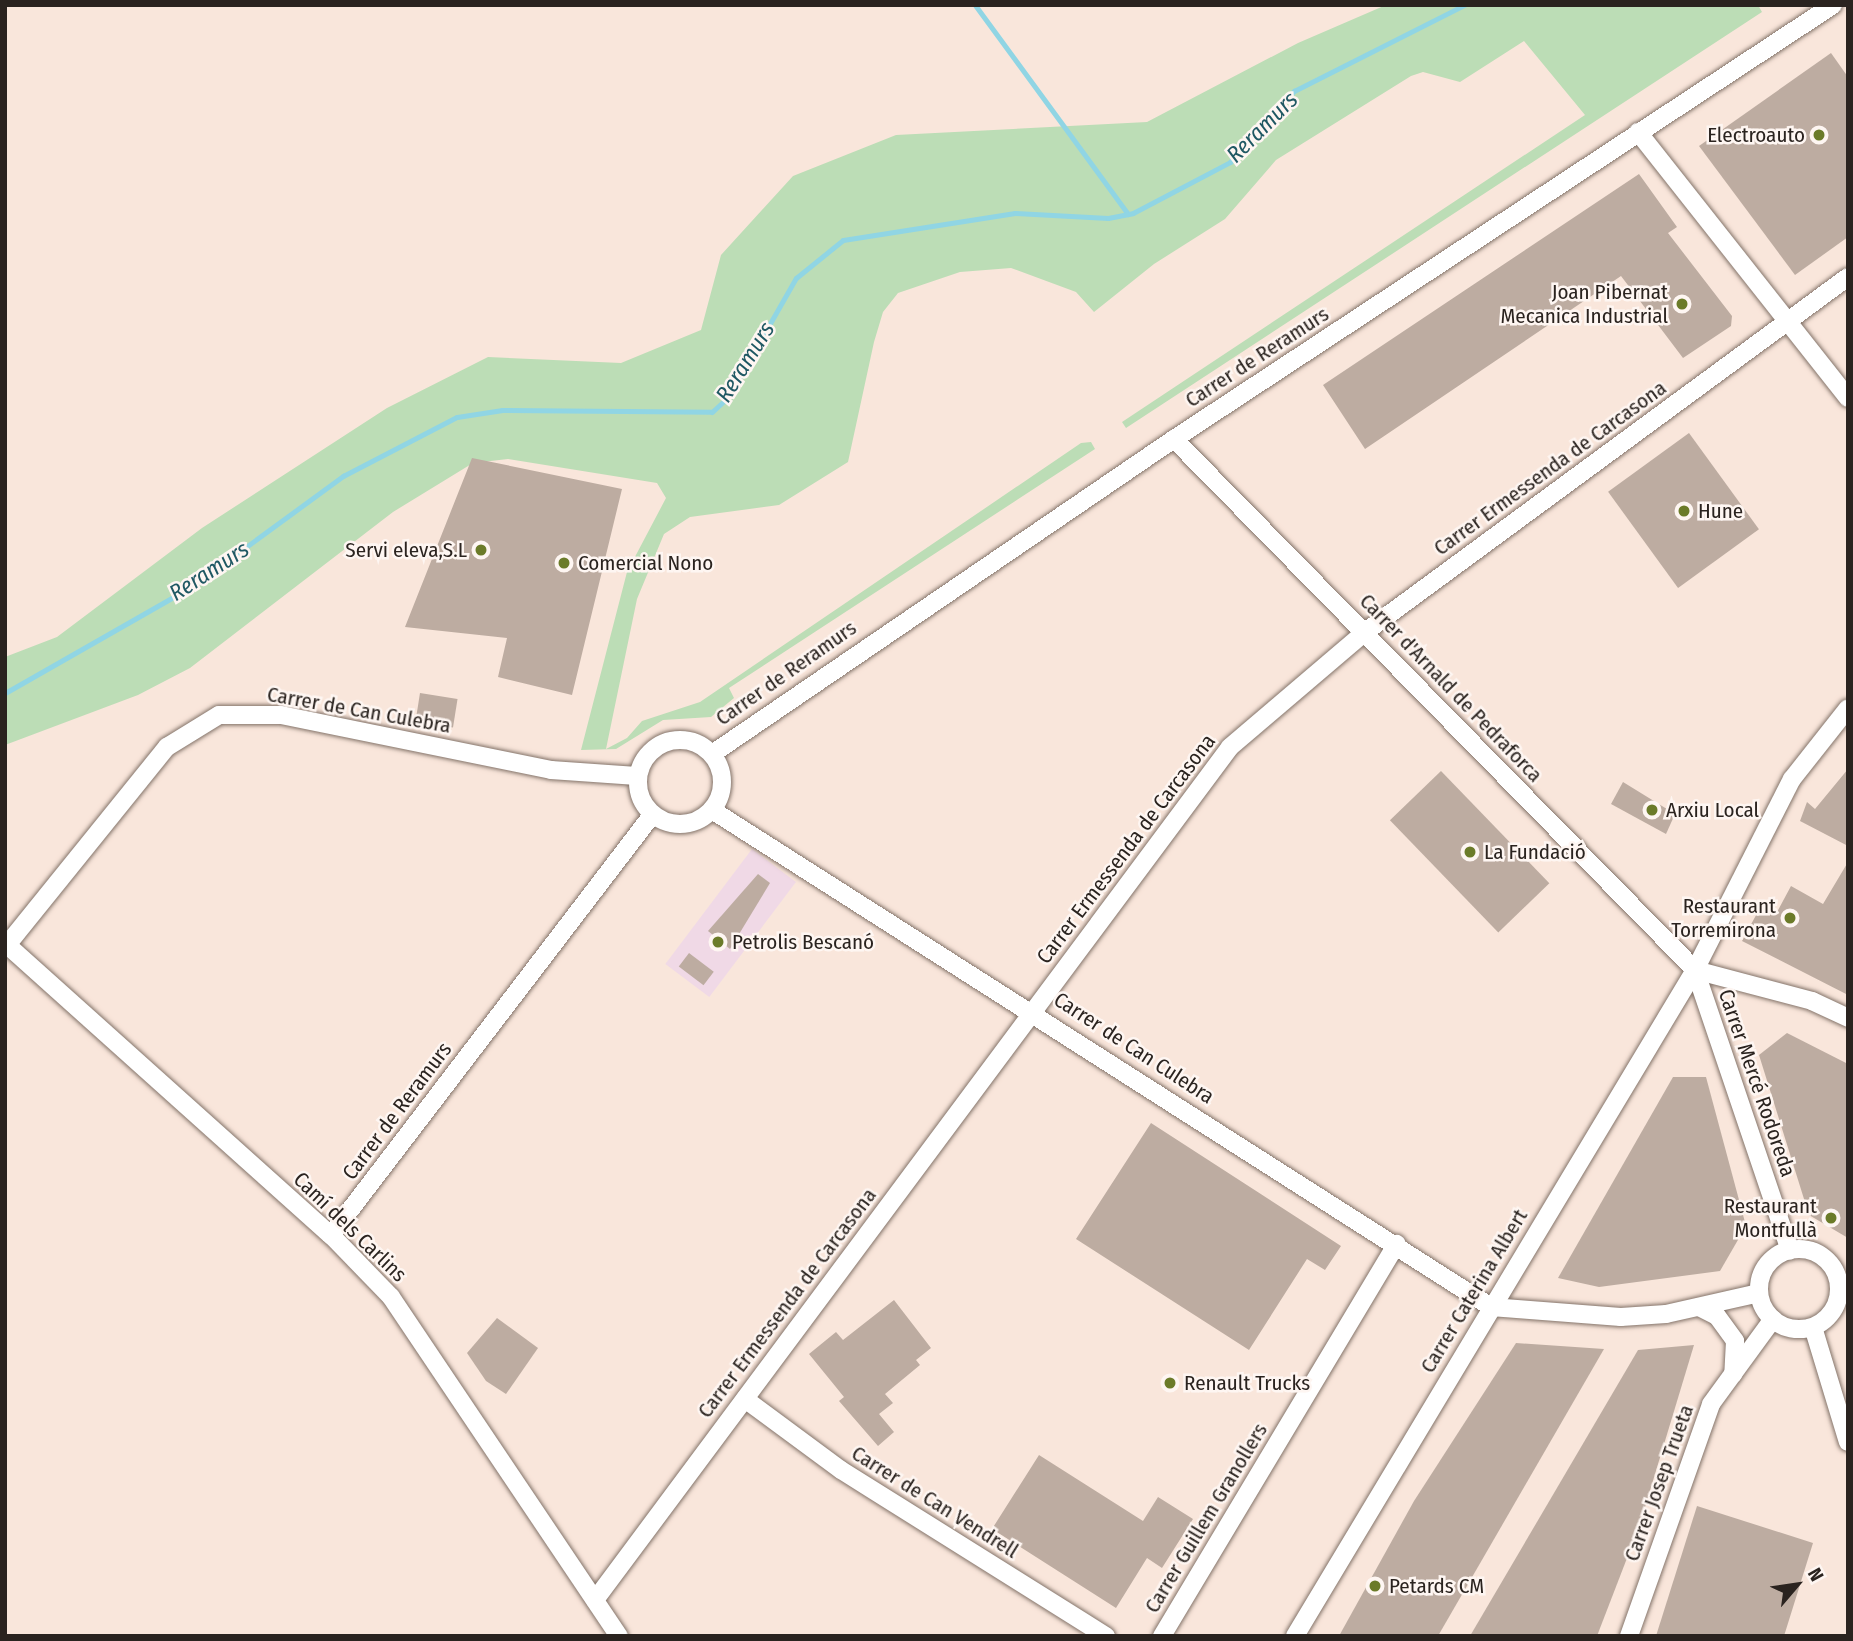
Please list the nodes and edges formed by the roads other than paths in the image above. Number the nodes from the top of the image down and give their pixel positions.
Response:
1 (1833, 5) edge
2 (1638, 132) junction
3 (1848, 277) edge
4 (1787, 321) junction
5 (1848, 398) edge
6 (1174, 439) junction
7 (1365, 632) junction
8 (1848, 708) edge
9 (712, 754) junction
10 (637, 776) junction
11 (712, 810) junction
12 (652, 815) junction
13 (6, 944) edge
14 (1695, 970) junction
15 (1033, 1010) junction
16 (1848, 1018) edge
17 (331, 1236) junction
18 (1396, 1244) junction
19 (1790, 1250) junction
20 (1842, 1273) edge
21 (1759, 1293) junction
22 (1491, 1307) junction
23 (1699, 1307) junction
24 (1773, 1319) junction
25 (1812, 1326) junction
26 (1732, 1377) junction
27 (745, 1399) junction
28 (1848, 1442) edge
29 (595, 1600) junction
30 (619, 1636) edge
31 (1105, 1636) edge
32 (1162, 1636) edge
33 (1295, 1636) edge
34 (1629, 1636) edge

1 - 2 street, Carrer de Reramurs
2 - 4 street
2 - 6 street, Carrer de Reramurs
3 - 4 street, Carrer Ermessenda de Carcasona
4 - 5 street
4 - 7 street, Carrer Ermessenda de Carcasona
6 - 7 street, Carrer d'Arnald de Pedraforca
6 - 9 street, Carrer de Reramurs
7 - 14 street, Carrer d'Arnald de Pedraforca
7 - 15 street, Carrer Ermessenda de Carcasona
8 - 14 street, Carrer Caterina Albert
9 - 10 street
9 - 11 street
10 - 12 street
10 - 13 street, Carrer de Can Culebra
11 - 12 street
11 - 15 street, Carrer de Can Culebra
12 - 17 street, Carrer de Reramurs
13 - 17 street, Camí dels Carlins
14 - 16 street
14 - 19 street, Carrer Mercé Rodoreda
14 - 22 street, Carrer Caterina Albert
15 - 18 street, Carrer de Can Culebra
15 - 27 street, Carrer Ermessenda de Carcasona
17 - 29 street, Camí dels Carlins
18 - 22 street, Carrer de Can Culebra
18 - 32 street, Carrer Guillem Granollers
19 - 20 street
19 - 21 street
20 - 25 street
21 - 23 street
21 - 24 street
22 - 23 street
22 - 33 street, Carrer Caterina Albert
23 - 26 street
24 - 25 street
24 - 26 street, Carrer Josep Trueta
25 - 28 street
26 - 34 street, Carrer Josep Trueta
27 - 29 street, Carrer Ermessenda de Carcasona
27 - 31 street, Carrer de Can Vendrell
29 - 30 street, Camí dels Carlins

